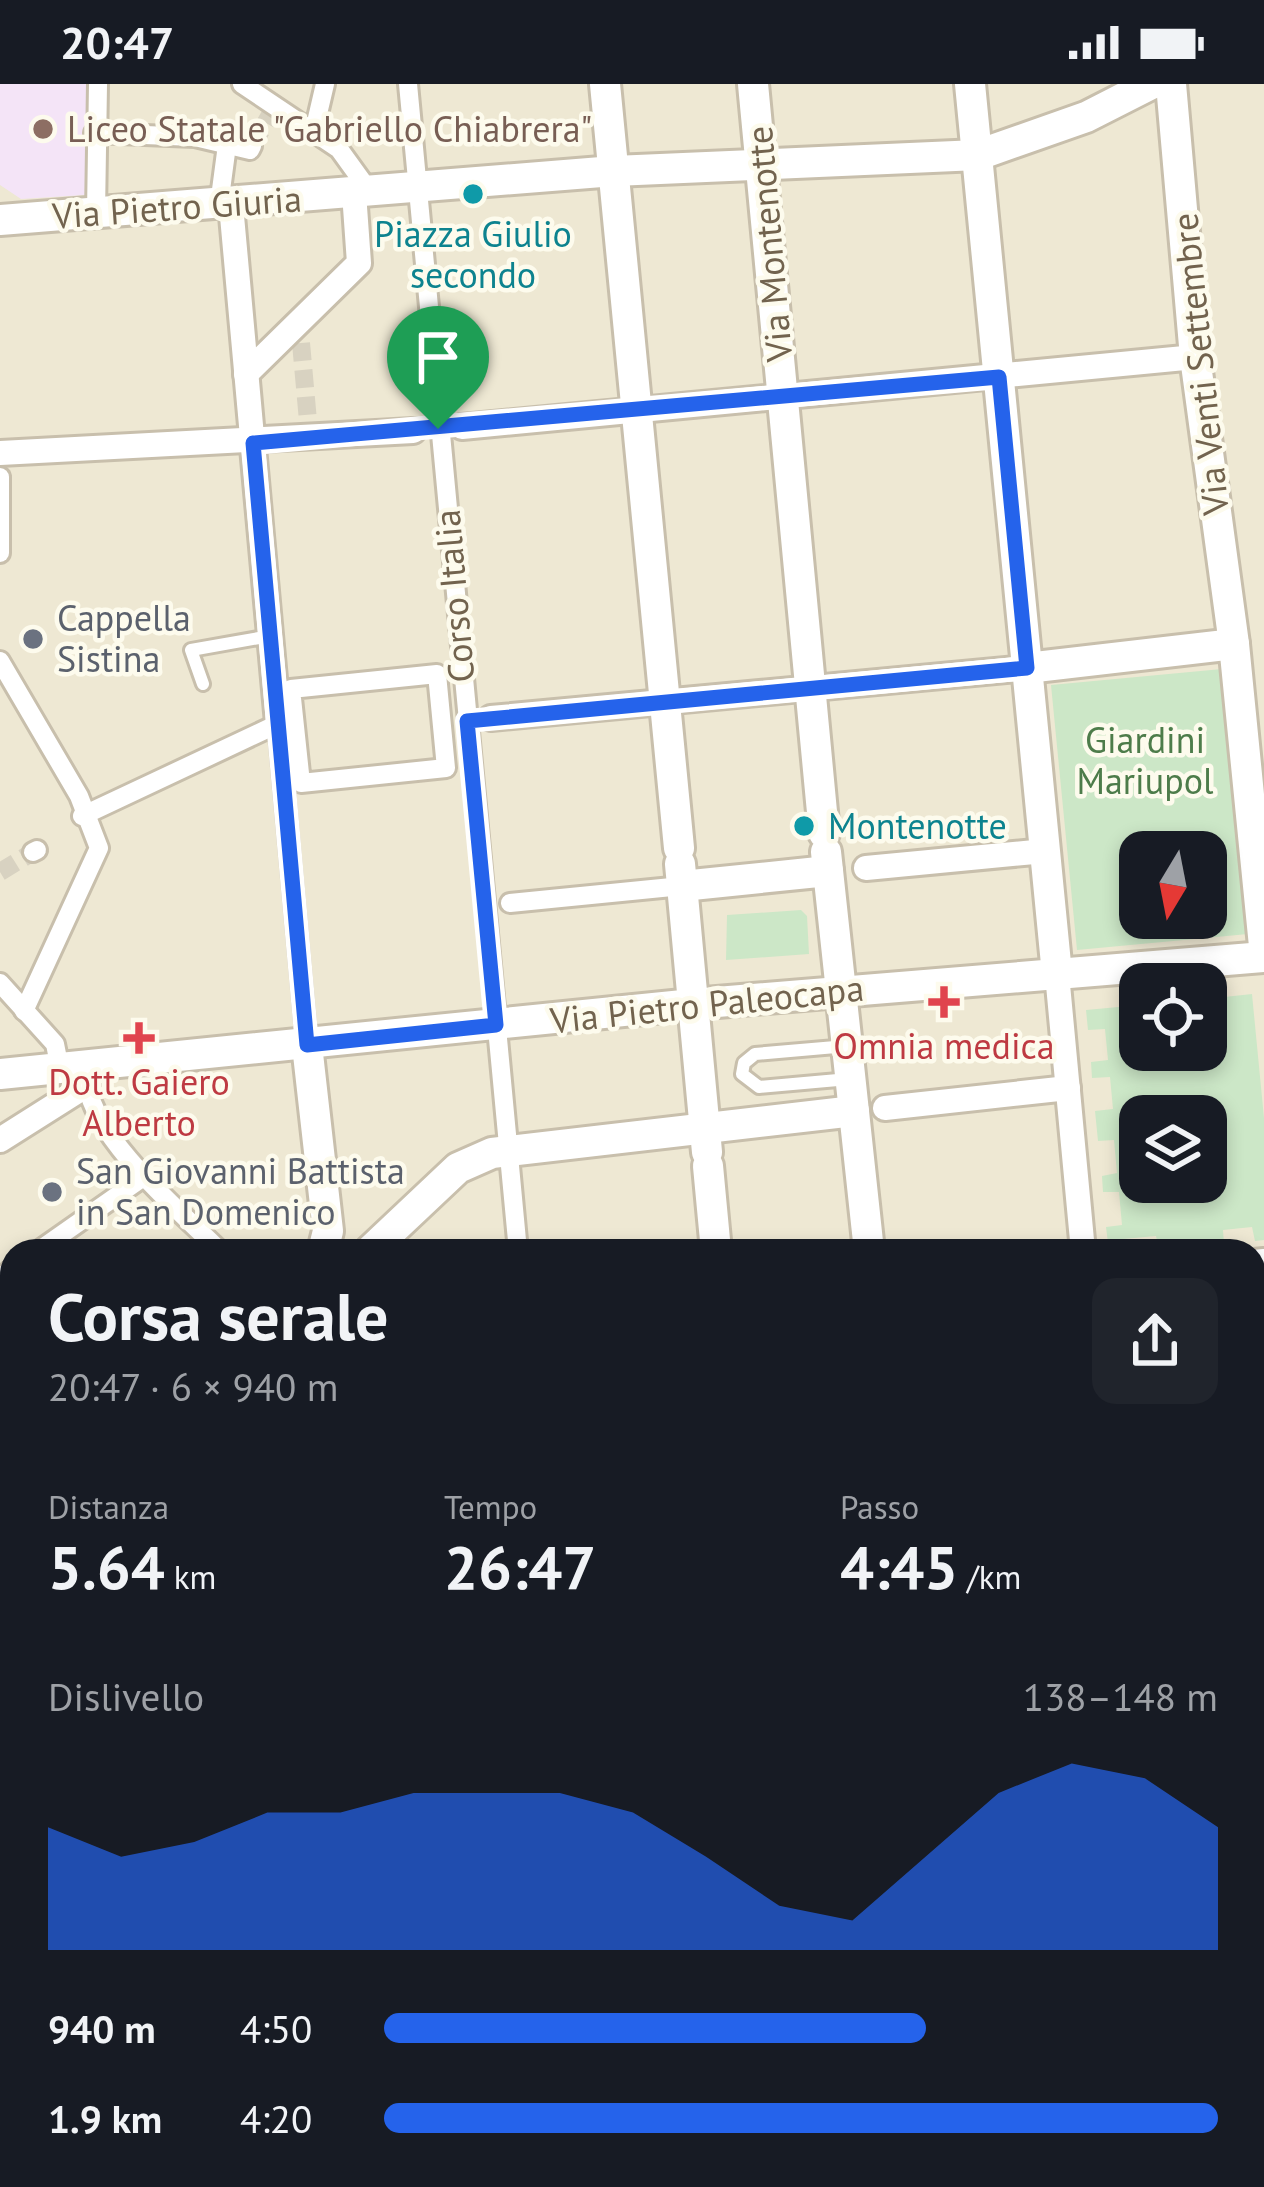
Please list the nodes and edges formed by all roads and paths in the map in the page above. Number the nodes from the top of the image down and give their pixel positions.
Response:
1 (98, 84) edge
2 (242, 84) edge
3 (325, 84) edge
4 (408, 84) edge
5 (605, 84) edge
6 (753, 84) edge
7 (970, 84) edge
8 (1151, 84) edge
9 (1171, 84) edge
10 (314, 131) junction
11 (94, 133) junction
12 (227, 145) junction
13 (251, 148) dead end
14 (979, 155) junction
15 (760, 165) junction
16 (614, 171) junction
17 (417, 188) junction
18 (362, 193) junction
19 (225, 205) junction
20 (96, 213) junction
21 (0, 220) edge
22 (1195, 357) junction
23 (246, 374) junction
24 (999, 377) junction
25 (783, 398) junction
26 (640, 411) junction
27 (438, 429) junction
28 (253, 443) junction
29 (0, 453) edge
30 (0, 478) edge
31 (0, 553) edge
32 (270, 636) junction
33 (1234, 644) junction
34 (0, 661) edge
35 (1027, 668) junction
36 (203, 684) dead end
37 (814, 691) junction
38 (668, 702) junction
39 (21, 704) junction
40 (0, 715) edge
41 (286, 720) junction
42 (479, 720) junction
43 (85, 814) junction
44 (1258, 819) edge
45 (1045, 851) junction
46 (839, 859) junction
47 (680, 866) junction
48 (510, 903) dead end
49 (1264, 946) edge
50 (1264, 957) edge
51 (1057, 974) junction
52 (842, 992) junction
53 (12, 997) edge
54 (693, 1004) junction
55 (496, 1025) junction
56 (307, 1045) junction
57 (848, 1046) junction
58 (60, 1069) junction
59 (0, 1074) edge
60 (89, 1076) junction
61 (850, 1079) junction
62 (1067, 1088) junction
63 (869, 1110) junction
64 (0, 1140) edge
65 (707, 1148) junction
66 (508, 1149) junction
67 (146, 1176) junction
68 (55, 1239) edge
69 (208, 1239) edge
70 (326, 1239) edge
71 (383, 1239) edge
72 (517, 1239) edge
73 (715, 1239) edge
74 (869, 1239) edge
75 (1082, 1239) edge

1 - 11 street
2 - 10 street
3 - 10 street
4 - 17 street, Corso Italia
5 - 16 street
6 - 15 street, Via Montenotte
7 - 14 street
8 - 14 street
9 - 22 street, Via Venti Settembre
10 - 18 street
11 - 12 street
11 - 20 street
12 - 13 street
12 - 19 street
14 - 15 street
14 - 24 street
15 - 16 street
15 - 25 street, Via Montenotte
16 - 17 street
16 - 26 street
17 - 18 street
17 - 27 street, Corso Italia
18 - 19 street, Via Pietro Giuria
18 - 23 street
19 - 20 street, Via Pietro Giuria
19 - 23 street
20 - 21 street, Via Pietro Giuria
22 - 24 street
22 - 33 street, Via Venti Settembre
23 - 28 street
24 - 25 street
24 - 35 street
25 - 26 street
25 - 37 street, Via Montenotte
26 - 27 street
26 - 38 street
27 - 28 street
27 - 42 street, Corso Italia
28 - 29 street
28 - 32 street
30 - 31 street
32 - 36 lane
32 - 41 street
33 - 35 street
33 - 44 street, Via Venti Settembre
34 - 39 street
35 - 37 street
35 - 45 street
37 - 38 street
37 - 46 street, Via Montenotte
38 - 42 street
38 - 47 street
39 - 40 street
39 - 43 street
41 - 41 street
41 - 43 street
41 - 56 street
42 - 55 street, Corso Italia
43 - 53 street
44 - 49 street, Via Venti Settembre
45 - 46 street
45 - 51 street
46 - 47 street
46 - 52 street, Via Montenotte
47 - 48 street
47 - 54 street
50 - 51 street, Via Pietro Paleocapa
51 - 52 street, Via Pietro Paleocapa
51 - 62 street
52 - 54 street, Via Pietro Paleocapa
52 - 57 street, Via Montenotte
53 - 58 street
54 - 55 street, Via Pietro Paleocapa
54 - 65 street
55 - 56 street, Via Pietro Paleocapa
55 - 66 street, Corso Italia
56 - 60 street, Via Pietro Paleocapa
56 - 70 street
57 - 61 street, Via Montenotte
57 - 61 lane
58 - 59 street, Via Pietro Paleocapa
58 - 60 street, Via Pietro Paleocapa
60 - 64 street
60 - 67 street
61 - 63 street, Via Montenotte
62 - 63 street
62 - 75 street
63 - 65 street
63 - 74 street, Via Montenotte
65 - 66 street
65 - 73 street
66 - 71 street
66 - 72 street, Corso Italia
67 - 68 street
67 - 69 street

